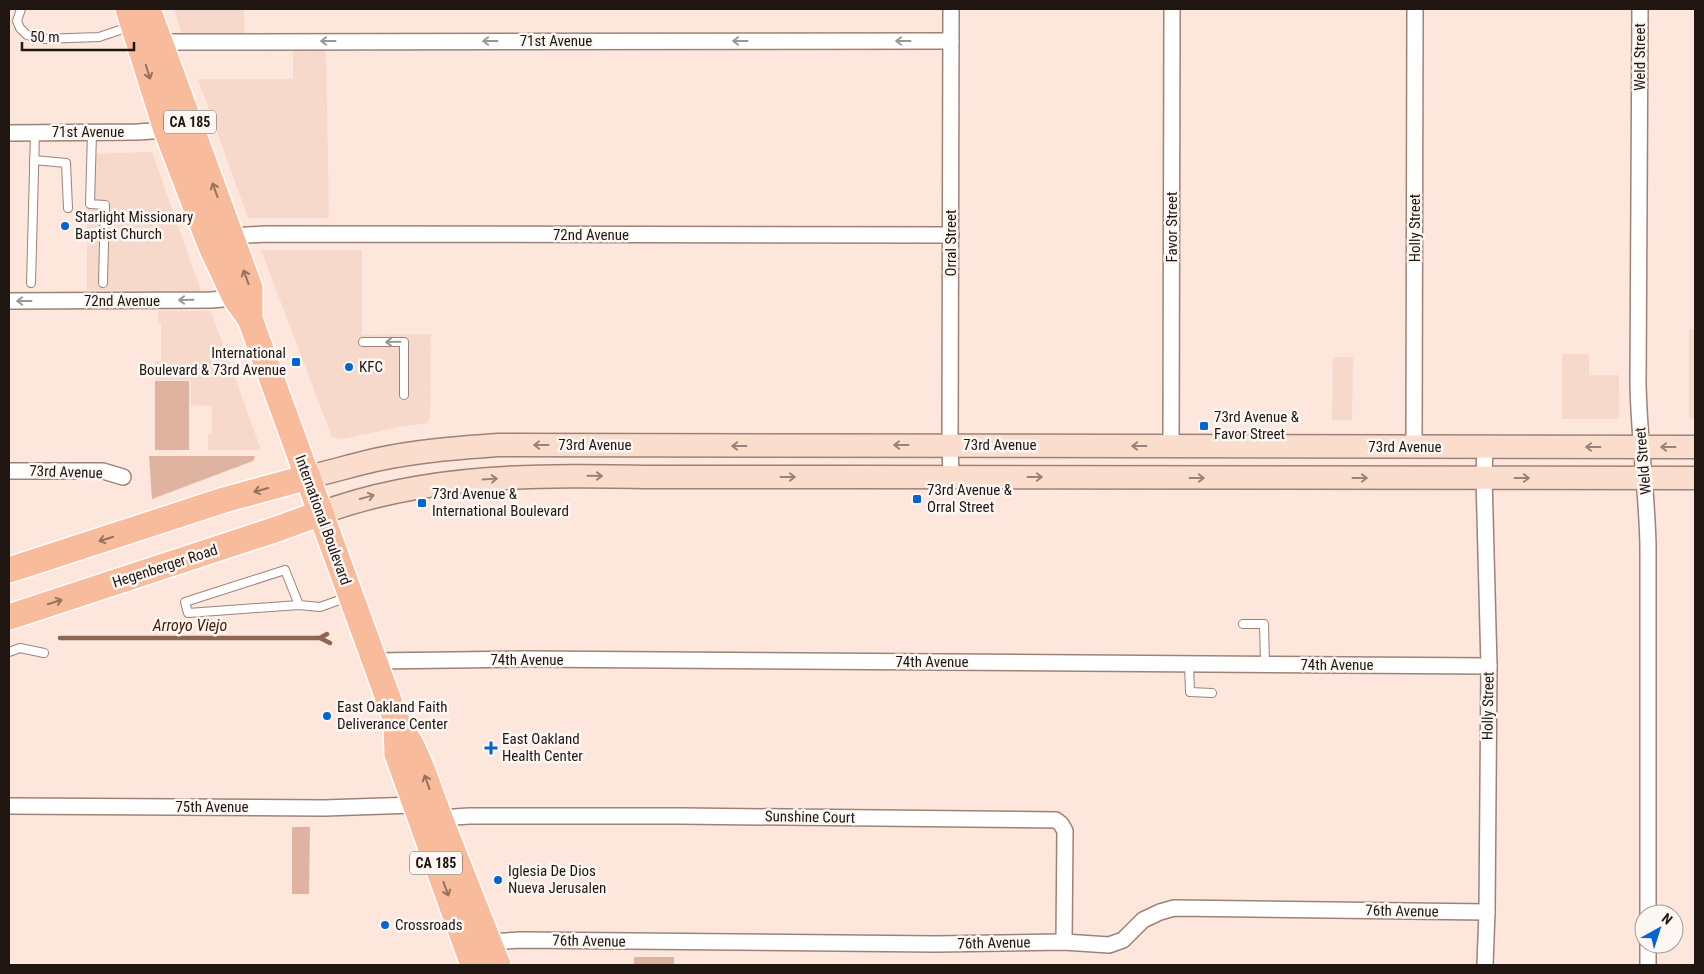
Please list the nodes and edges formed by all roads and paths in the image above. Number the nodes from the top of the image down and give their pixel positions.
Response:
1 (21, 9) edge
2 (952, 9) edge
3 (1172, 9) edge
4 (1415, 9) edge
5 (1640, 9) edge
6 (136, 14) edge
7 (951, 41) junction
8 (160, 42) junction
9 (166, 130) junction
10 (9, 133) edge
11 (35, 133) junction
12 (92, 133) junction
13 (34, 160) junction
14 (68, 208) dead end
15 (951, 235) junction
16 (232, 236) junction
17 (31, 283) dead end
18 (103, 283) dead end
19 (235, 298) junction
20 (9, 301) edge
21 (250, 319) junction
22 (363, 342) dead end
23 (404, 395) dead end
24 (950, 445) junction
25 (1171, 446) junction
26 (1642, 446) junction
27 (1414, 447) junction
28 (1485, 447) junction
29 (1695, 447) edge
30 (9, 471) edge
31 (123, 477) dead end
32 (308, 477) junction
33 (951, 477) junction
34 (1484, 478) junction
35 (1645, 478) junction
36 (1695, 478) edge
37 (321, 513) junction
38 (9, 570) edge
39 (352, 596) junction
40 (299, 605) junction
41 (9, 617) edge
42 (1243, 624) dead end
43 (9, 652) edge
44 (44, 653) dead end
45 (375, 661) junction
46 (1190, 664) junction
47 (1265, 664) junction
48 (1488, 666) junction
49 (1212, 693) dead end
50 (396, 720) junction
51 (415, 805) junction
52 (9, 806) edge
53 (440, 818) junction
54 (1648, 904) edge
55 (1487, 912) junction
56 (489, 942) junction
57 (1064, 942) junction
58 (474, 965) edge
59 (498, 965) edge
60 (1485, 965) edge

1 - 6 lane
2 - 7 street, Orral Street
3 - 25 street, Favor Street
4 - 27 street, Holly Street
5 - 26 street, Weld Street
6 - 8 main road, International Boulevard / CA 185
6 -> 9 main road, International Boulevard / CA 185
7 -> 8 street, 71st Avenue
7 - 15 street, Orral Street
16 -> 8 main road, International Boulevard / CA 185
9 - 12 street, 71st Avenue
9 - 19 main road, International Boulevard / CA 185
10 - 11 street, 71st Avenue
11 - 12 street, 71st Avenue
11 - 13 lane
12 - 18 lane
13 - 14 lane
13 - 17 lane
15 - 16 street, 72nd Avenue
15 - 24 street, Orral Street
21 -> 16 main road, International Boulevard / CA 185
19 -> 20 street, 72nd Avenue
19 - 21 main road, International Boulevard / CA 185
21 - 32 main road, International Boulevard / CA 185
23 -> 22 lane
25 -> 24 main road, 73rd Avenue
24 -> 32 main road, 73rd Avenue
24 - 33 street, Orral Street
25 - 27 main road, 73rd Avenue
26 -> 28 main road, 73rd Avenue
29 -> 26 main road, 73rd Avenue
26 - 35 street, Weld Street
27 - 28 main road, 73rd Avenue
28 - 34 street, Holly Street
30 - 31 street, 73rd Avenue
32 - 37 main road, International Boulevard / CA 185
32 -> 38 main road
33 -> 34 main road, 73rd Avenue
37 -> 33 main road, 73rd Avenue
34 -> 35 main road, 73rd Avenue
34 - 48 street, Holly Street
35 - 36 main road, 73rd Avenue
35 - 54 street, Weld Street
37 - 39 main road, International Boulevard / CA 185
41 -> 37 main road, Hegenberger Road
39 - 40 lane
39 - 45 main road, International Boulevard / CA 185
40 - 40 lane
42 - 47 lane
43 - 44 lane
45 - 46 street, 74th Avenue
45 - 50 main road, International Boulevard / CA 185
46 - 47 street, 74th Avenue
46 - 49 lane
47 - 48 street, 74th Avenue
48 - 55 street, Holly Street
50 - 51 main road, International Boulevard / CA 185
53 -> 50 main road, International Boulevard / CA 185
51 - 52 street, 75th Avenue
51 -> 58 main road, International Boulevard / CA 185
53 - 56 main road, International Boulevard / CA 185
53 - 57 street, Sunshine Court
55 - 57 street, 76th Avenue
55 - 60 street, Holly Street
56 - 57 street, 76th Avenue
56 - 59 main road, International Boulevard / CA 185

